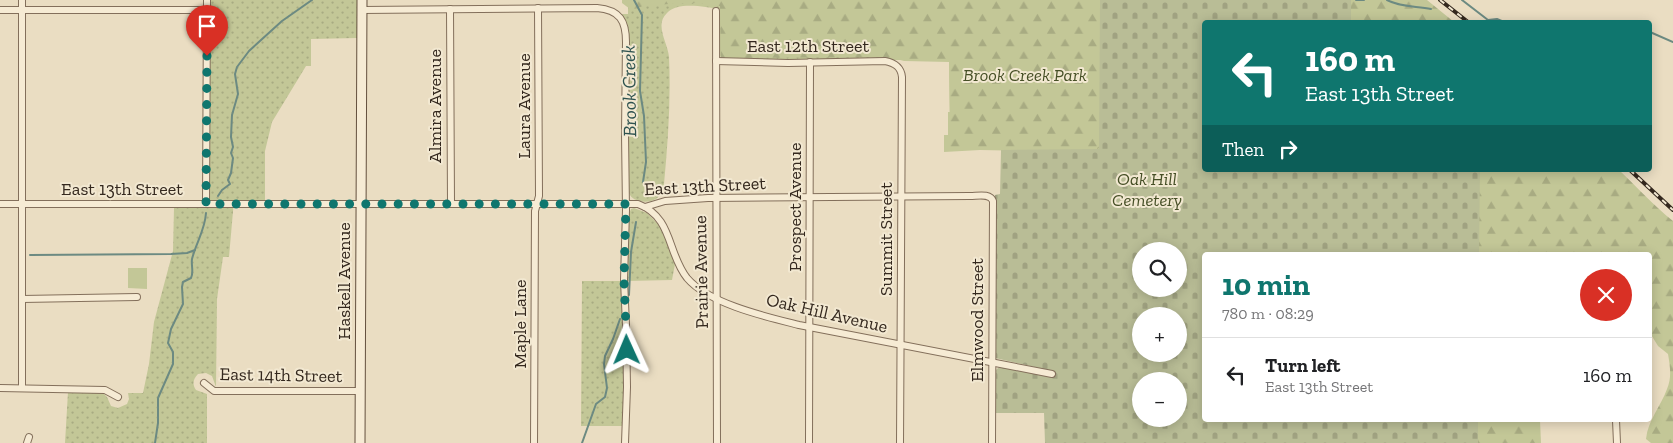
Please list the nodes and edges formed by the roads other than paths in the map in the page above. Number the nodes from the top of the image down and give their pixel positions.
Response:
1 (22, 0) edge
2 (207, 0) edge
3 (362, 5) edge
4 (450, 8) junction
5 (538, 8) junction
6 (0, 10) edge
7 (22, 10) junction
8 (207, 10) junction
9 (716, 11) dead end
10 (716, 61) junction
11 (810, 62) junction
12 (898, 66) joint
13 (809, 197) junction
14 (901, 197) junction
15 (716, 198) junction
16 (992, 198) joint
17 (0, 204) edge
18 (22, 204) junction
19 (206, 204) junction
20 (361, 204) junction
21 (451, 204) junction
22 (537, 204) junction
23 (626, 204) junction
24 (645, 207) junction
25 (137, 297) dead end
26 (717, 298) junction
27 (22, 299) junction
28 (810, 327) junction
29 (901, 345) junction
30 (992, 362) junction
31 (1052, 374) dead end
32 (204, 382) dead end
33 (0, 388) edge
34 (22, 388) junction
35 (360, 391) junction
36 (118, 397) dead end
37 (1616, 422) edge
38 (360, 443) edge
39 (534, 443) edge
40 (625, 443) edge
41 (717, 443) edge
42 (809, 443) edge
43 (900, 443) edge
44 (992, 443) edge
45 (1617, 443) edge

1 - 7 street
2 - 8 street
3 - 4 street
3 - 20 main road, Haskell Avenue
4 - 5 street
4 - 21 street, Almira Avenue
5 - 22 street, Laura Avenue
5 - 23 street
6 - 7 street
7 - 8 street
7 - 18 street
8 - 19 street
9 - 10 street, Prairie Avenue
10 - 11 street, East 12th Street
10 - 15 street, Prairie Avenue
11 - 12 street, East 12th Street
11 - 13 street, Prospect Avenue
12 - 14 street, Summit Street
13 - 14 street, East 13th Street
13 - 15 street, East 13th Street
13 - 28 street, Prospect Avenue
14 - 16 street, East 13th Street
14 - 29 street, Summit Street
15 - 24 street, East 13th Street
15 - 26 street, Prairie Avenue
16 - 30 street, Elmwood Street
17 - 18 street, East 13th Street
18 - 19 street, East 13th Street
18 - 27 street
19 - 20 street, East 13th Street
20 - 21 street, East 13th Street
20 - 35 main road, Haskell Avenue
21 - 22 street, East 13th Street
22 - 23 street, East 13th Street
22 - 39 street, Maple Lane
23 - 24 street, East 13th Street
23 - 40 street
24 - 26 street, Oak Hill Avenue
25 - 27 street
26 - 28 street, Oak Hill Avenue
26 - 41 street, Prairie Avenue
27 - 34 street
28 - 29 street, Oak Hill Avenue
28 - 42 street, Prospect Avenue
29 - 30 street, Oak Hill Avenue
29 - 43 street, Summit Street
30 - 31 street, Oak Hill Avenue
30 - 44 street, Elmwood Street
32 - 35 street, East 14th Street
33 - 34 street
34 - 36 street
35 - 38 main road, Haskell Avenue
37 - 45 street

